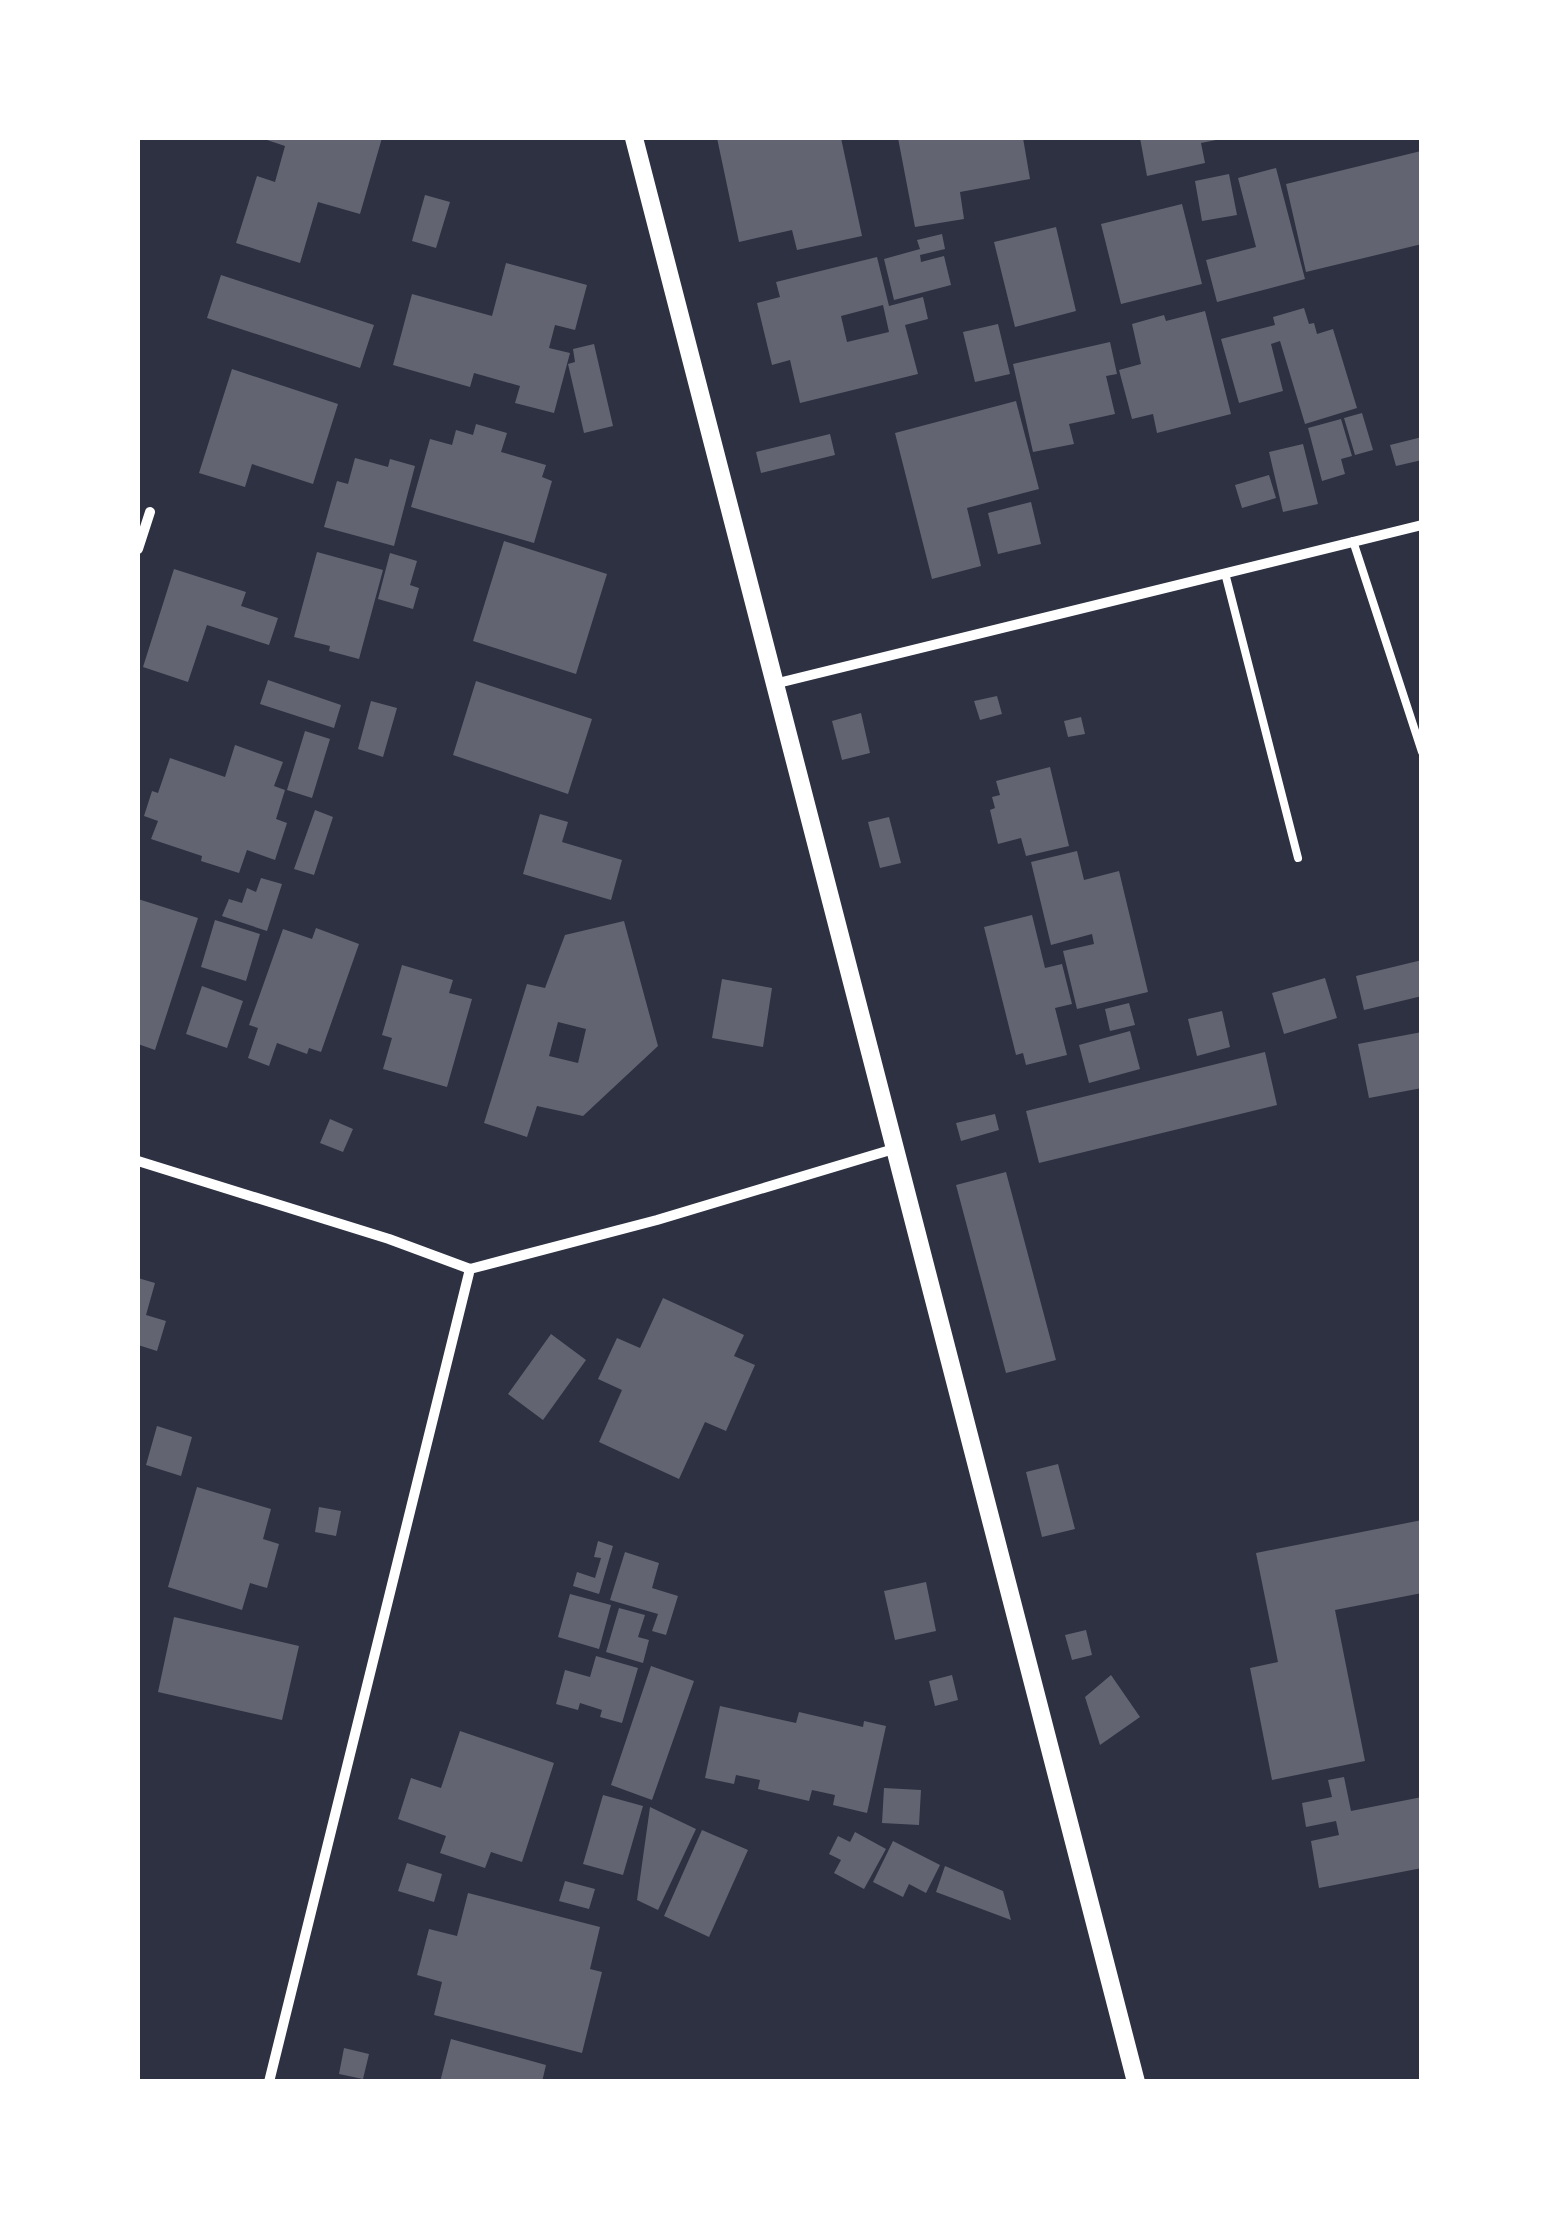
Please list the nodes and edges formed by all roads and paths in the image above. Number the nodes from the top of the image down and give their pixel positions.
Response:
1 (634, 138) edge
2 (150, 512) dead end
3 (1422, 524) edge
4 (1352, 542) junction
5 (138, 549) edge
6 (1225, 572) junction
7 (774, 684) junction
8 (1422, 752) edge
9 (1298, 858) dead end
10 (897, 1148) junction
11 (138, 1161) edge
12 (470, 1269) junction
13 (268, 2082) edge
14 (1136, 2082) edge

1 - 7 street
2 - 5 street
3 - 4 street
4 - 6 street
4 - 8 lane
6 - 7 street
6 - 9 lane
7 - 10 street
10 - 12 street
10 - 14 street
11 - 12 street
12 - 13 street

